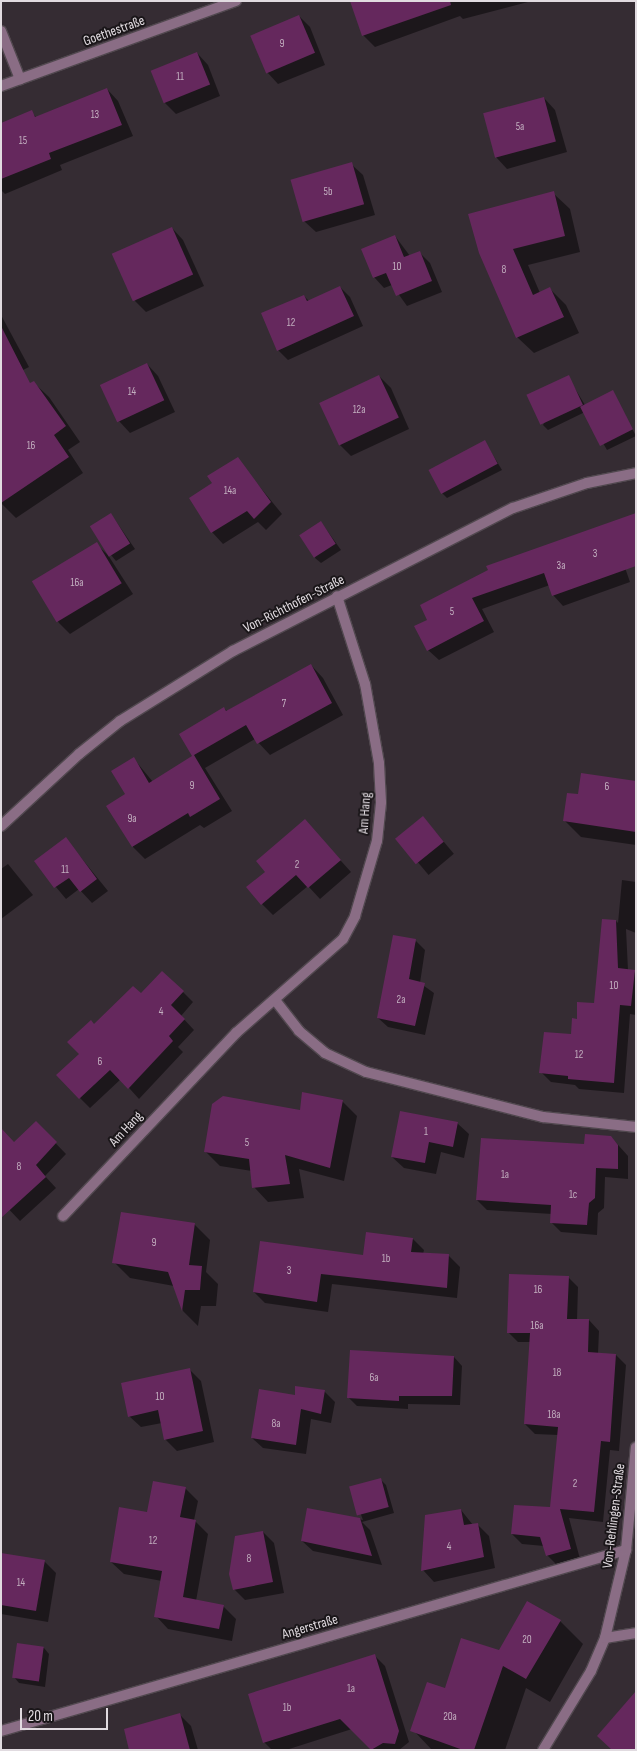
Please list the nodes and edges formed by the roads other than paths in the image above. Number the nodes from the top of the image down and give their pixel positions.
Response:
1 (236, 1) edge
2 (1, 31) edge
3 (20, 79) junction
4 (1, 86) edge
5 (636, 473) edge
6 (337, 596) junction
7 (1, 826) edge
8 (274, 1000) junction
9 (636, 1127) edge
10 (63, 1216) dead end
11 (636, 1447) edge
12 (626, 1550) junction
13 (636, 1633) edge
14 (605, 1638) junction
15 (1, 1731) edge
16 (543, 1750) edge

1 - 3 street, Goethestraße
2 - 3 street
3 - 4 street, Goethestraße
5 - 6 street, Von-Richthofen-Straße
6 - 7 street, Von-Richthofen-Straße
6 - 8 street, Am Hang
8 - 9 street
8 - 10 street, Am Hang
11 - 12 street, Von-Rehlingen-Straße
12 - 14 street, Von-Rehlingen-Straße
12 - 15 street, Angerstraße
13 - 14 street
14 - 16 street, Von-Rehlingen-Straße

